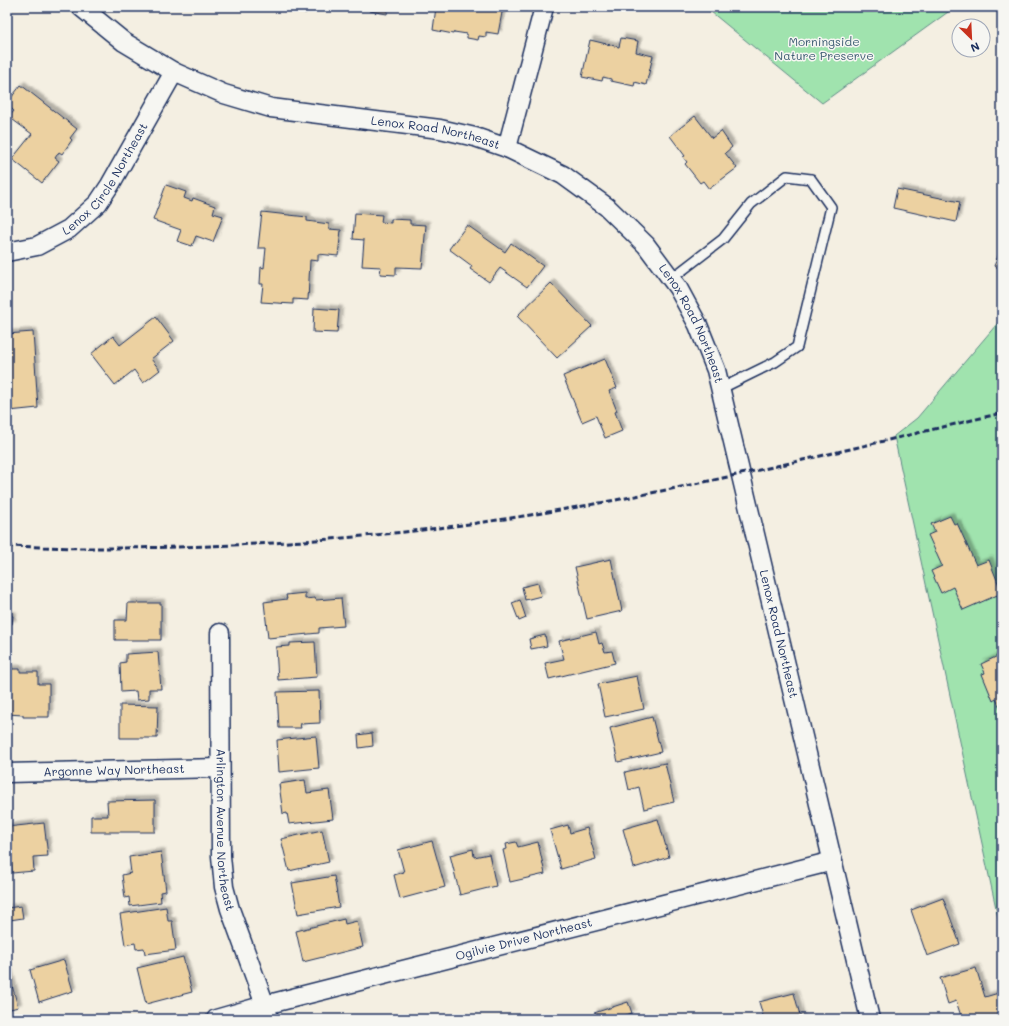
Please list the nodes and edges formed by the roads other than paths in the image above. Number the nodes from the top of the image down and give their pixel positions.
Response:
1 (82, 7) edge
2 (544, 7) edge
3 (174, 72) junction
4 (507, 148) junction
5 (7, 252) edge
6 (671, 279) junction
7 (720, 389) junction
8 (220, 633) dead end
9 (220, 768) junction
10 (7, 773) edge
11 (833, 861) junction
12 (267, 1012) edge
13 (216, 1019) edge
14 (870, 1019) edge

1 - 3 street, Lenox Road Northeast
2 - 4 street
3 - 4 street, Lenox Road Northeast
3 - 5 street, Lenox Circle Northeast
4 - 6 street, Lenox Road Northeast
6 - 7 street, Lenox Road Northeast
6 - 7 lane
7 - 11 street, Lenox Road Northeast
8 - 9 street, Arlington Avenue Northeast
9 - 10 street, Argonne Way Northeast
9 - 12 street, Arlington Avenue Northeast
11 - 12 street, Ogilvie Drive Northeast
11 - 14 street, Lenox Road Northeast
12 - 13 street, Ogilvie Drive Northeast

